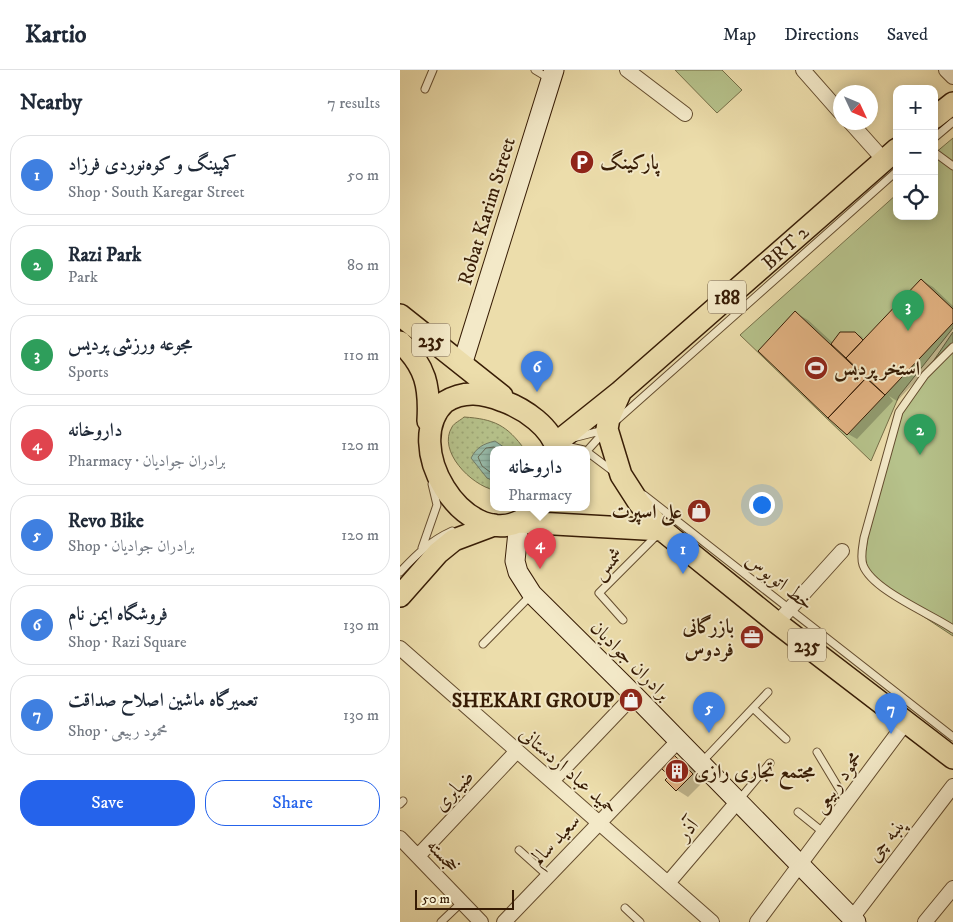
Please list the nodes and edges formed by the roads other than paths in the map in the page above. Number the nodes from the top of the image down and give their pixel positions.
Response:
1 (434, 70) edge
2 (627, 70) edge
3 (802, 70) edge
4 (946, 70) edge
5 (547, 73) edge
6 (953, 77) edge
7 (425, 89) dead end
8 (953, 103) edge
9 (833, 104) edge
10 (685, 114) dead end
11 (938, 115) edge
12 (953, 122) edge
13 (859, 130) edge
14 (938, 135) edge
15 (938, 155) edge
16 (893, 160) edge
17 (953, 166) edge
18 (400, 315) edge
19 (400, 342) edge
20 (953, 347) edge
21 (462, 364) junction
22 (621, 391) junction
23 (512, 404) junction
24 (428, 422) junction
25 (607, 429) junction
26 (556, 446) edge
27 (558, 446) edge
28 (560, 446) edge
29 (590, 447) edge
30 (590, 454) edge
31 (432, 484) junction
32 (534, 511) edge
33 (519, 522) junction
34 (494, 525) junction
35 (662, 530) junction
36 (421, 549) junction
37 (842, 551) dead end
38 (400, 572) edge
39 (532, 594) junction
40 (400, 596) edge
41 (623, 620) dead end
42 (778, 623) junction
43 (953, 629) edge
44 (483, 644) dead end
45 (400, 648) edge
46 (768, 692) dead end
47 (634, 695) junction
48 (753, 708) junction
49 (906, 722) junction
50 (953, 737) edge
51 (786, 739) dead end
52 (679, 740) junction
53 (517, 751) junction
54 (817, 752) dead end
55 (953, 758) edge
56 (701, 763) junction
57 (770, 763) dead end
58 (552, 782) junction
59 (953, 786) edge
60 (738, 801) junction
61 (847, 802) junction
62 (798, 812) dead end
63 (598, 822) junction
64 (824, 833) junction
65 (400, 838) edge
66 (520, 850) dead end
67 (418, 856) junction
68 (801, 866) junction
69 (548, 876) junction
70 (668, 883) junction
71 (953, 888) edge
72 (462, 902) junction
73 (625, 908) dead end
74 (761, 920) edge
75 (852, 921) edge
76 (441, 922) edge
77 (481, 922) edge
78 (504, 922) edge
79 (640, 922) edge
80 (712, 922) edge
81 (925, 922) edge

1 - 7 lane
2 - 10 street
3 - 9 street
4 - 6 street
5 - 21 street, Robat Karim Street
8 - 11 main road
12 - 14 lane
13 - 16 street
15 - 17 lane
16 - 22 main road, 188
16 - 25 lane, BRT 2
18 - 21 main road, 235
19 - 24 main road, 235
20 - 43 lane
21 - 23 main road, 235
22 - 25 main road
22 - 27 main road, 188
23 - 24 main road
23 - 26 main road
24 - 31 main road
25 - 28 lane
25 - 29 lane, BRT 2
25 - 35 main road
30 - 50 lane, خط اتوبوس
31 - 34 main road
31 - 36 lane
32 - 33 main road
33 - 34 main road
33 - 35 main road
33 - 39 street, برادران جوادیان
34 - 36 lane
34 - 40 main road
35 - 41 lane, شمس
35 - 42 main road, 235
36 - 38 lane
37 - 42 street
39 - 44 lane
39 - 47 street, برادران جوادیان
42 - 49 main road, 235
45 - 53 street, حمید عباد اردستانی
46 - 48 lane
47 - 52 street, برادران جوادیان
47 - 58 street
48 - 51 lane
48 - 56 lane
49 - 55 main road, 235
49 - 61 street, محمود ربیعی
52 - 56 street, برادران جوادیان
52 - 63 street, سعید سالم
53 - 58 street, حمید عباد اردستانی
53 - 67 street, ضیابری
54 - 61 lane
56 - 60 street, برادران جوادیان
57 - 60 lane
58 - 63 street, حمید عباد اردستانی
59 - 75 street, پنبه چی
60 - 68 street, برادران جوادیان
60 - 70 street, آذر
61 - 64 street, محمود ربیعی
62 - 64 lane
63 - 69 street, سعید سالم
63 - 70 street, حمید عباد اردستانی
64 - 68 street, محمود ربیعی
65 - 67 street, خجسته
66 - 69 lane
67 - 72 street, خجسته
68 - 74 street, محمود ربیعی
68 - 75 street, برادران جوادیان
69 - 78 street, سعید سالم
70 - 80 street, حمید عباد اردستانی
71 - 81 street
72 - 76 lane
72 - 77 street, خجسته
73 - 79 lane

